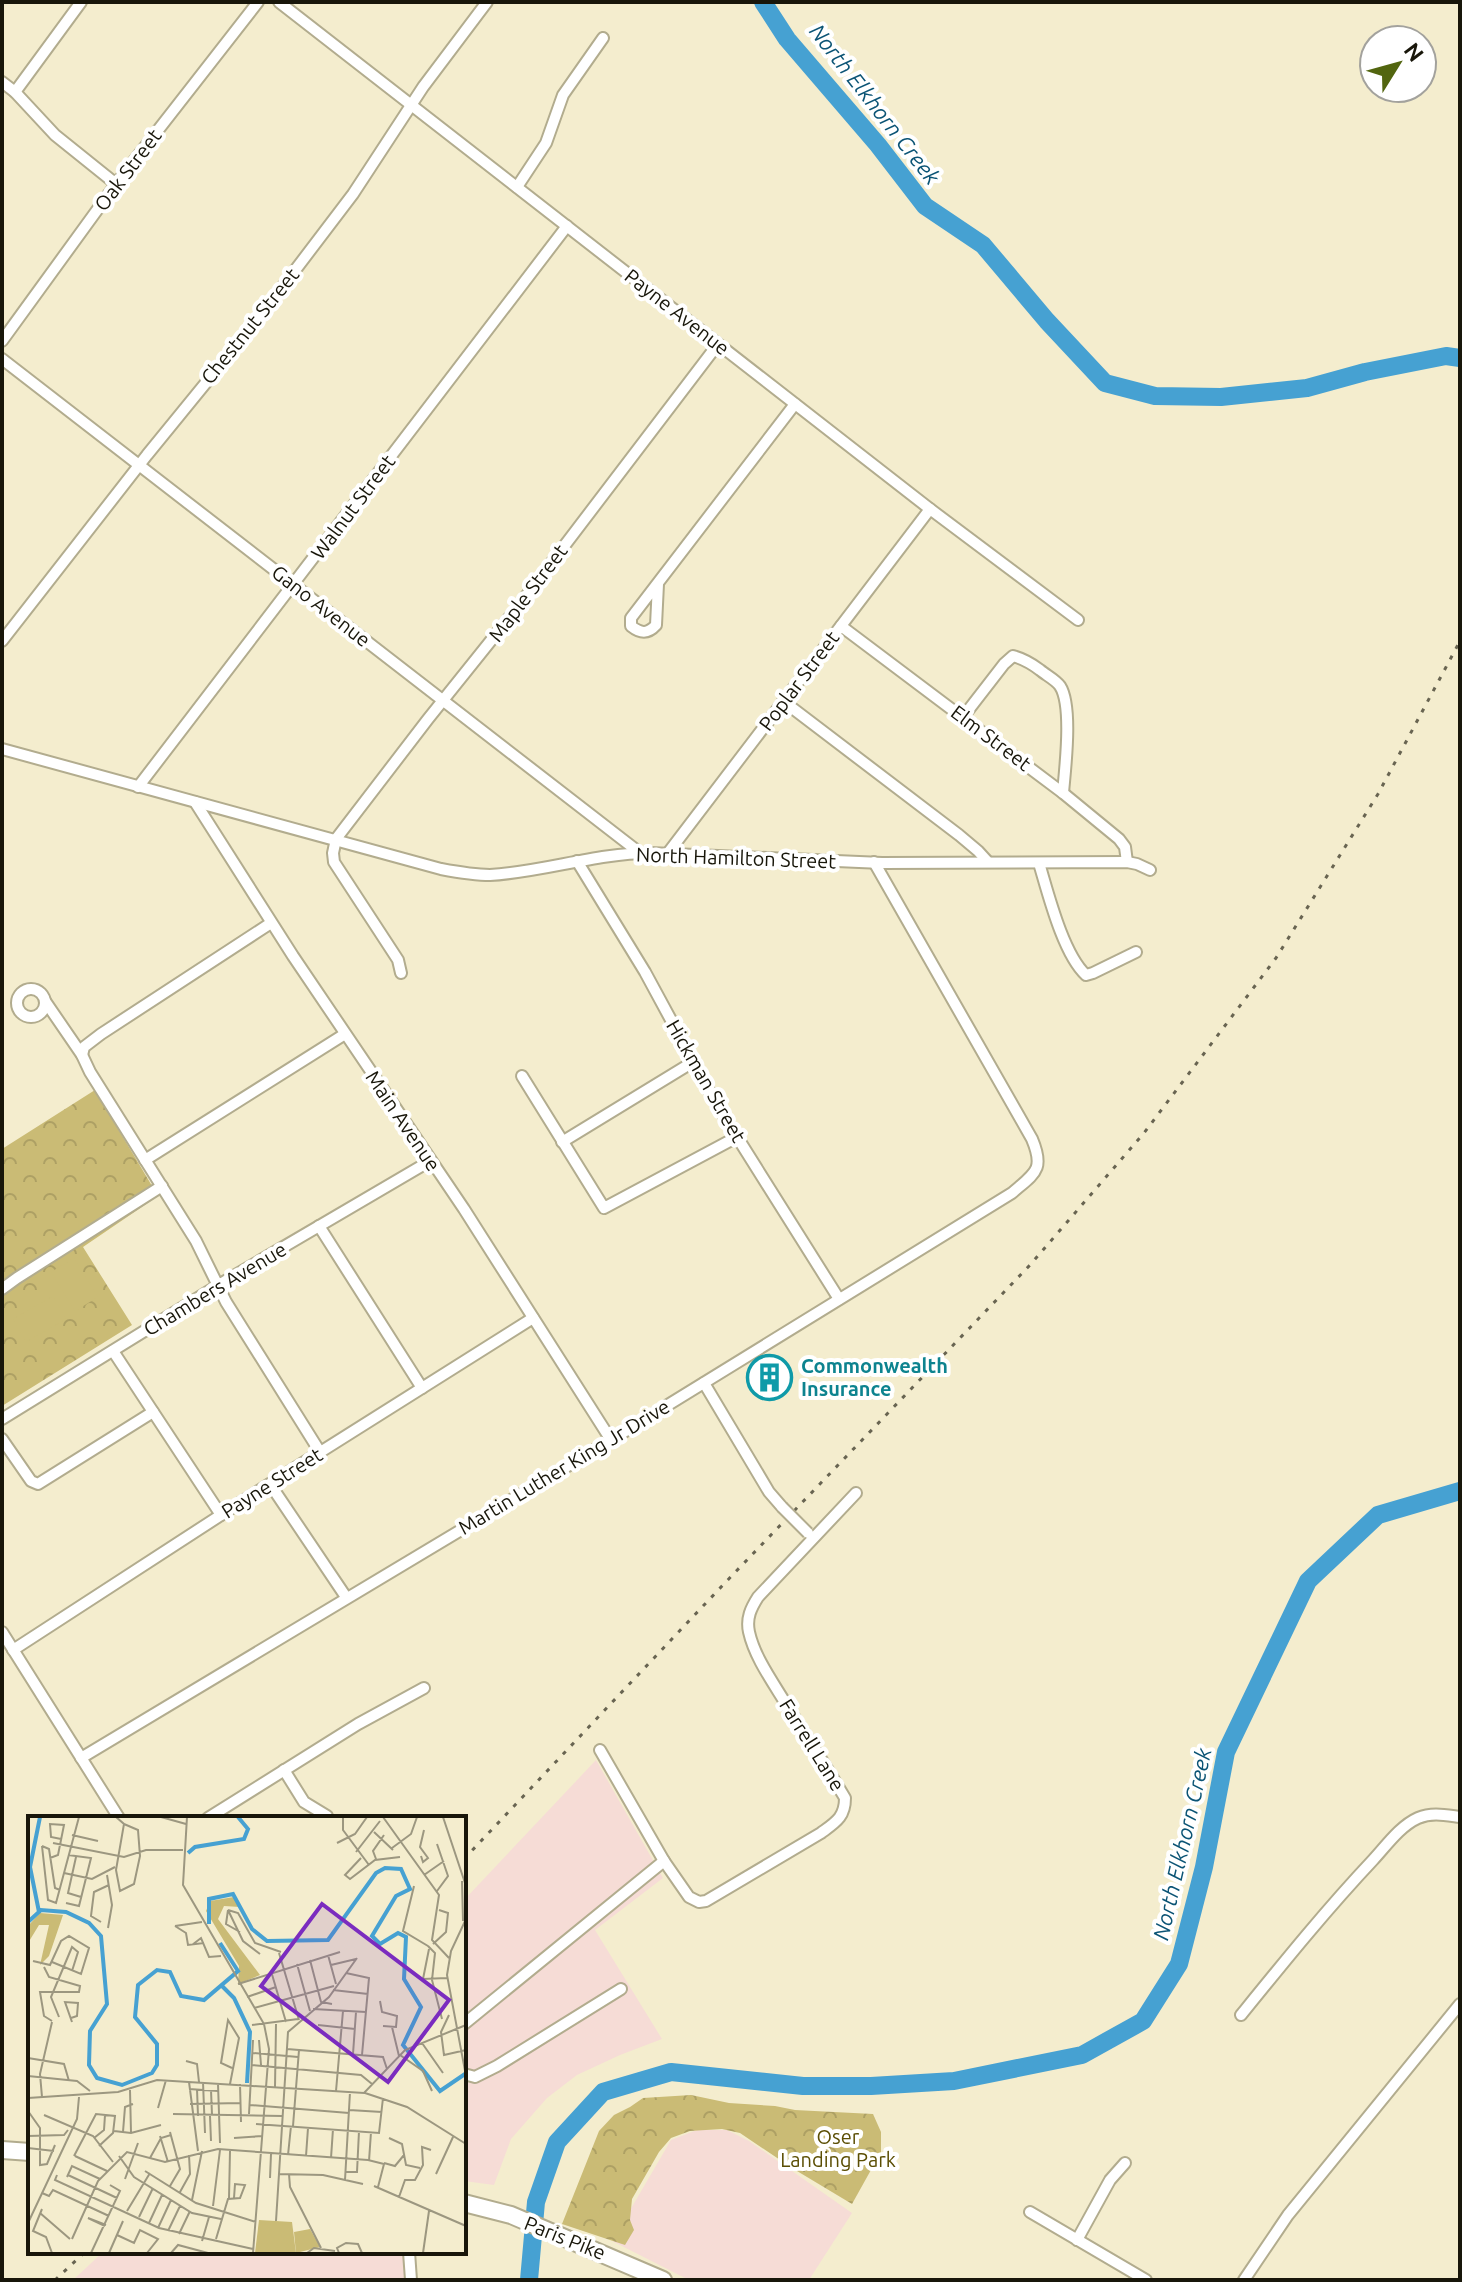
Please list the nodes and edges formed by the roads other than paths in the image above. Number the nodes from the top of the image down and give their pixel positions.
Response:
1 (81, 2) edge
2 (258, 2) edge
3 (279, 2) edge
4 (487, 2) edge
5 (603, 38) dead end
6 (2, 82) edge
7 (15, 92) junction
8 (411, 106) junction
9 (116, 184) junction
10 (517, 187) junction
11 (567, 226) junction
12 (2, 341) edge
13 (718, 344) junction
14 (2, 359) edge
15 (795, 404) junction
16 (139, 465) junction
17 (930, 509) junction
18 (293, 584) junction
19 (658, 584) dead end
20 (1078, 620) dead end
21 (841, 626) junction
22 (2, 641) edge
23 (444, 700) junction
24 (783, 701) junction
25 (963, 717) junction
26 (2, 749) edge
27 (138, 787) junction
28 (1063, 793) junction
29 (195, 802) junction
30 (336, 839) junction
31 (640, 853) junction
32 (668, 853) junction
33 (577, 861) junction
34 (874, 862) junction
35 (988, 862) junction
36 (1127, 862) junction
37 (1039, 863) junction
38 (1150, 870) dead end
39 (271, 923) junction
40 (1136, 952) dead end
41 (401, 973) dead end
42 (45, 1001) dead end
43 (345, 1034) junction
44 (82, 1055) junction
45 (693, 1062) junction
46 (522, 1076) dead end
47 (737, 1137) junction
48 (562, 1142) junction
49 (145, 1160) junction
50 (430, 1161) junction
51 (162, 1186) junction
52 (319, 1226) junction
53 (219, 1285) junction
54 (2, 1289) edge
55 (839, 1299) junction
56 (533, 1318) junction
57 (113, 1351) junction
58 (704, 1383) junction
59 (422, 1388) junction
60 (153, 1412) junction
61 (2, 1419) edge
62 (2, 1439) edge
63 (611, 1440) junction
64 (320, 1452) junction
65 (270, 1484) junction
66 (856, 1493) dead end
67 (221, 1515) junction
68 (811, 1535) junction
69 (346, 1597) junction
70 (2, 1632) edge
71 (13, 1650) junction
72 (424, 1688) dead end
73 (600, 1750) dead end
74 (81, 1758) junction
75 (284, 1770) junction
76 (118, 1816) edge
77 (211, 1816) edge
78 (327, 1816) dead end
79 (1460, 1817) edge
80 (664, 1861) junction
81 (621, 1989) dead end
82 (1460, 2004) edge
83 (1241, 2015) dead end
84 (466, 2022) edge
85 (466, 2075) edge
86 (2, 2150) edge
87 (28, 2152) edge
88 (1125, 2163) dead end
89 (466, 2204) edge
90 (1030, 2212) dead end
91 (1077, 2240) junction
92 (409, 2254) edge
93 (411, 2280) edge
94 (663, 2280) edge
95 (1146, 2280) edge
96 (1244, 2280) edge

1 - 7 street
2 - 9 street, Oak Street
3 - 8 street, Payne Avenue
4 - 8 street, Chestnut Street
5 - 10 street
6 - 7 street
7 - 9 street
8 - 10 street, Payne Avenue
8 - 16 street, Chestnut Street
9 - 12 street, Oak Street
10 - 11 street, Payne Avenue
11 - 13 street, Payne Avenue
11 - 18 street, Walnut Street
13 - 15 street, Payne Avenue
13 - 23 street, Maple Street
14 - 16 street, Gano Avenue
15 - 17 street, Payne Avenue
15 - 19 street
16 - 18 street, Gano Avenue
16 - 22 street, Chestnut Street
17 - 20 street, Payne Avenue
17 - 21 street, Poplar Street
18 - 23 street, Gano Avenue
18 - 27 street, Walnut Street
21 - 24 street, Poplar Street
21 - 25 street, Elm Street
23 - 30 street, Maple Street
23 - 31 street, Gano Avenue
24 - 32 street, Poplar Street
24 - 35 street
25 - 28 street, Elm Street
25 - 28 street
26 - 27 street, North Hamilton Street
27 - 29 street, North Hamilton Street
28 - 36 street, Elm Street
29 - 30 street, North Hamilton Street
29 - 39 street, Main Avenue
30 - 33 street, North Hamilton Street
30 - 41 street
31 - 32 street, North Hamilton Street
31 - 33 street, North Hamilton Street
32 - 34 street, North Hamilton Street
33 - 45 street, Hickman Street
34 - 35 street, North Hamilton Street
34 - 55 street, Martin Luther King Jr Drive
35 - 37 street, North Hamilton Street
36 - 37 street, North Hamilton Street
36 - 38 street, North Hamilton Street
37 - 40 street
39 - 43 street, Main Avenue
39 - 44 street
42 - 44 street
43 - 49 street
43 - 50 street, Main Avenue
44 - 49 street
45 - 47 street, Hickman Street
45 - 48 street
46 - 48 street
47 - 48 street
47 - 55 street, Hickman Street
49 - 51 street
50 - 52 street, Chambers Avenue
50 - 56 street, Main Avenue
51 - 53 street
51 - 54 street
52 - 53 street, Chambers Avenue
52 - 59 street
53 - 57 street, Chambers Avenue
53 - 64 street
55 - 58 street, Martin Luther King Jr Drive
56 - 59 street, Payne Street
56 - 63 street, Main Avenue
57 - 60 street
57 - 61 street, Chambers Avenue
58 - 63 street, Martin Luther King Jr Drive
58 - 68 street, bridge
59 - 64 street, Payne Street
60 - 62 street
60 - 67 street
63 - 69 street, Martin Luther King Jr Drive
64 - 65 street, Payne Street
65 - 67 street, Payne Street
65 - 69 street
66 - 68 street
67 - 71 street, Payne Street
68 - 80 street, Farrell Lane
69 - 74 street, Martin Luther King Jr Drive
70 - 71 street
71 - 74 street
72 - 75 street
73 - 80 street
74 - 76 street
75 - 77 street
75 - 78 street
79 - 83 street
80 - 84 street
81 - 85 street
82 - 96 street
86 - 87 main road
88 - 91 street
89 - 94 main road, Paris Pike
90 - 91 street
91 - 95 street
92 - 93 street

